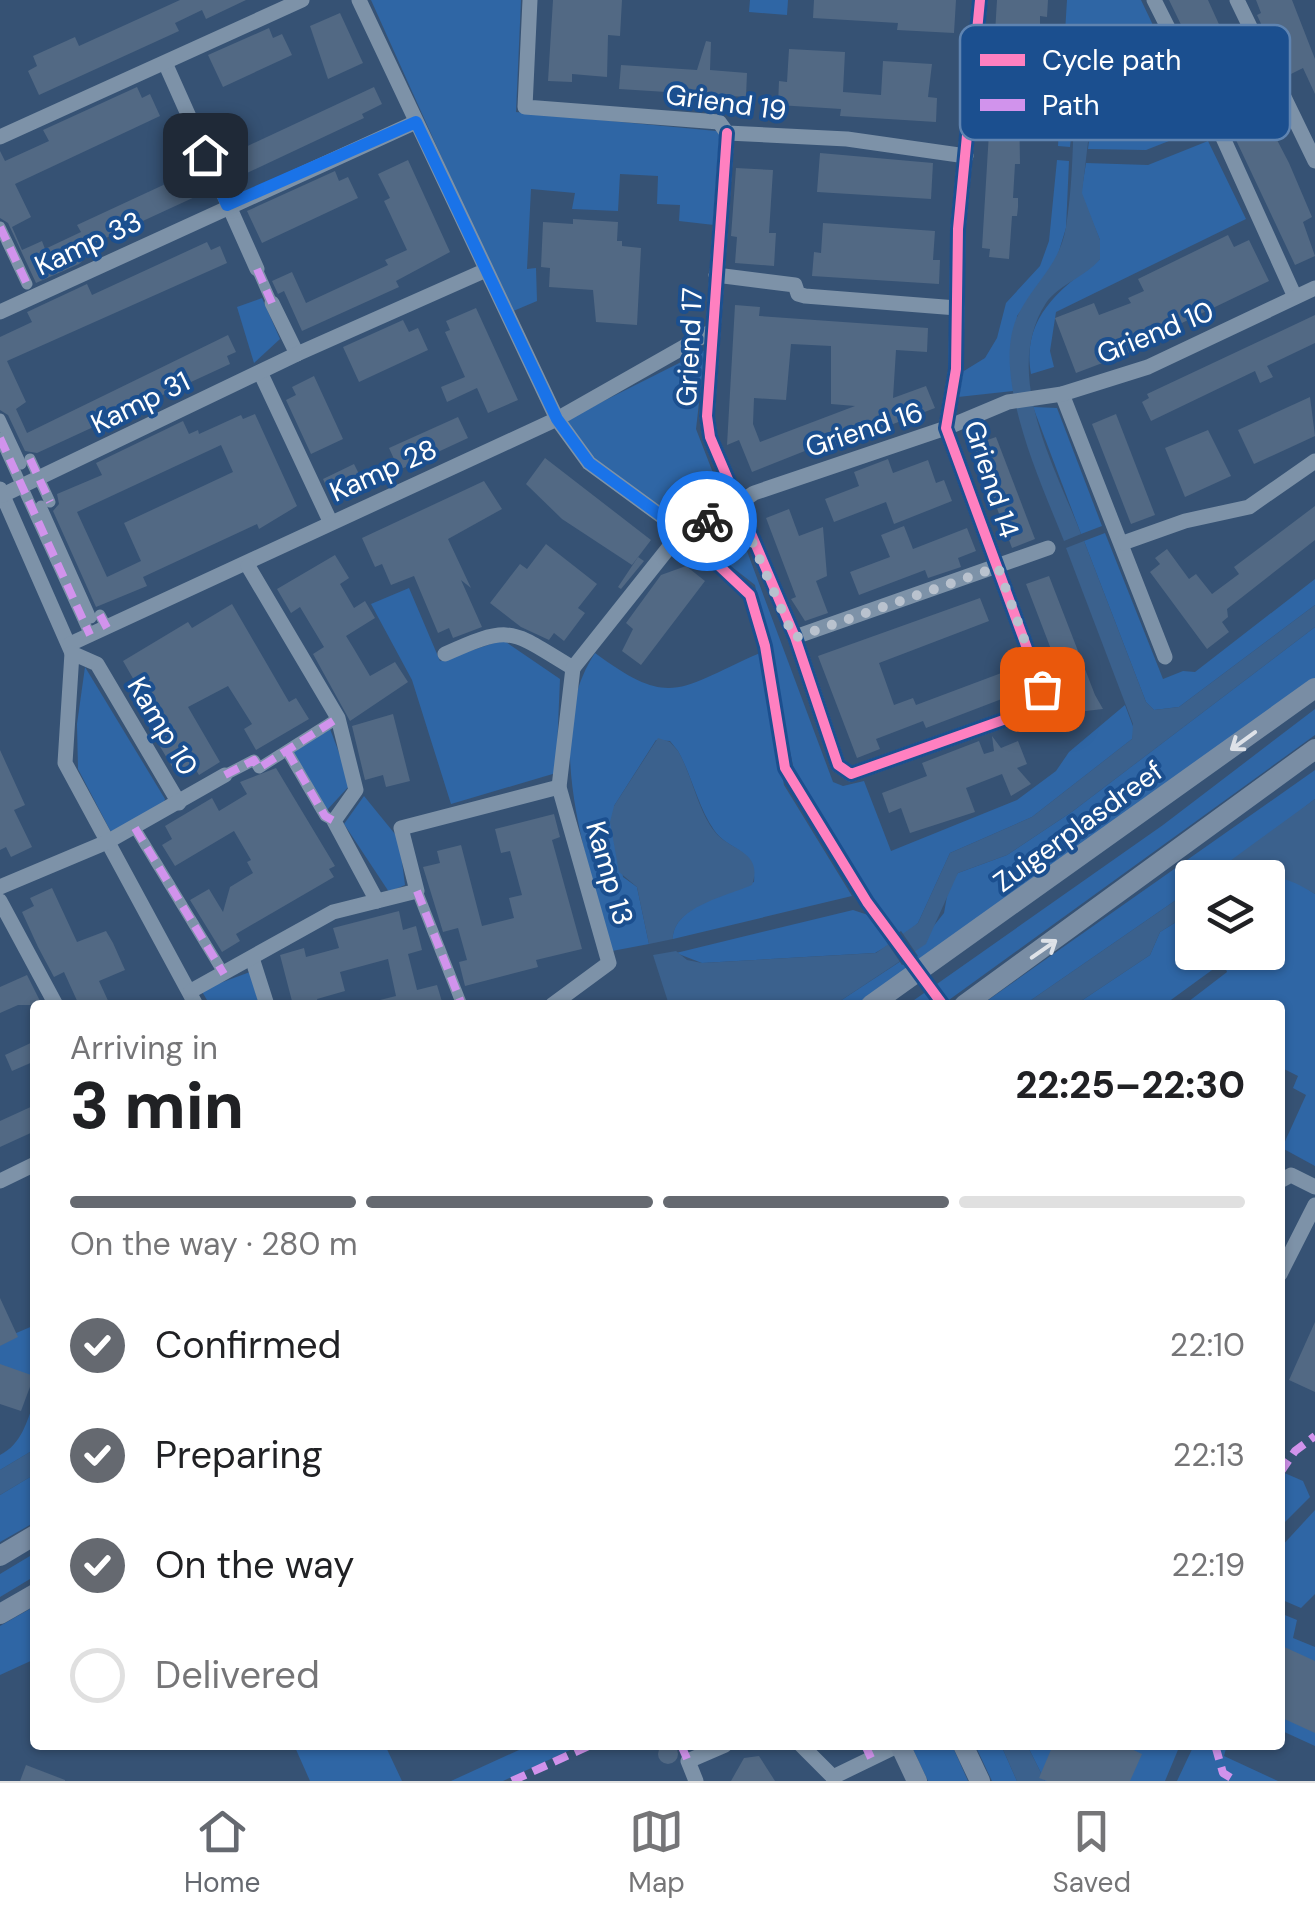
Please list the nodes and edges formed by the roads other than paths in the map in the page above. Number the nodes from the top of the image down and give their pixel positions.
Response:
1 (302, 0) edge
2 (359, 0) edge
3 (530, 0) edge
4 (980, 0) edge
5 (1154, 0) edge
6 (1237, 0) edge
7 (978, 25) edge
8 (1167, 25) edge
9 (1249, 25) edge
10 (166, 66) junction
11 (1290, 109) edge
12 (416, 122) junction
13 (727, 133) junction
14 (0, 137) edge
15 (967, 140) edge
16 (1224, 140) edge
17 (966, 156) junction
18 (1315, 161) edge
19 (227, 205) junction
20 (0, 227) edge
21 (0, 242) edge
22 (257, 270) joint
23 (484, 271) junction
24 (716, 275) junction
25 (1315, 288) edge
26 (33, 289) junction
27 (1295, 297) junction
28 (272, 303) joint
29 (958, 308) junction
30 (0, 312) edge
31 (712, 331) junction
32 (297, 354) junction
33 (260, 372) junction
34 (1062, 394) junction
35 (1008, 402) joint
36 (0, 419) edge
37 (557, 419) junction
38 (946, 428) junction
39 (0, 438) edge
40 (1315, 461) edge
41 (39, 478) junction
42 (22, 486) junction
43 (1, 492) edge
44 (737, 507) junction
45 (330, 521) junction
46 (682, 531) junction
47 (1123, 543) junction
48 (1048, 548) dead end
49 (248, 566) junction
50 (998, 567) junction
51 (99, 620) junction
52 (90, 636) junction
53 (794, 638) junction
54 (71, 649) junction
55 (445, 654) dead end
56 (1165, 657) dead end
57 (573, 668) junction
58 (1315, 688) edge
59 (338, 718) junction
60 (1315, 749) edge
61 (287, 751) junction
62 (852, 774) joint
63 (225, 775) joint
64 (559, 787) junction
65 (179, 802) junction
66 (334, 822) junction
67 (135, 828) junction
68 (107, 842) junction
69 (0, 887) edge
70 (418, 891) junction
71 (0, 901) edge
72 (378, 901) junction
73 (252, 958) junction
74 (224, 974) junction
75 (194, 998) edge
76 (53, 1000) edge
77 (265, 1000) edge
78 (460, 1000) edge
79 (559, 1000) edge
80 (879, 1000) edge
81 (971, 1000) edge
82 (30, 1167) edge
83 (1285, 1178) edge
84 (0, 1182) edge
85 (1315, 1188) edge
86 (1315, 1205) edge
87 (1285, 1264) edge
88 (30, 1538) edge
89 (0, 1556) edge
90 (30, 1597) edge
91 (0, 1614) edge
92 (713, 1750) edge
93 (805, 1750) edge
94 (890, 1750) edge
95 (902, 1750) edge
96 (965, 1750) edge
97 (833, 1779) edge
98 (696, 1781) edge
99 (917, 1781) edge
100 (980, 1781) edge

1 - 10 street
2 - 12 street
3 - 13 street, Griend 19
4 - 7 street, Griend 14
5 - 8 street
6 - 9 street
10 - 14 street
10 - 19 street
11 - 18 street
12 - 19 street, Kamp 33
12 - 23 street
13 - 17 street, Griend 19
13 - 24 street, Griend 17
15 - 17 street, Griend 14
16 - 27 street
17 - 29 street, Griend 14
19 - 22 street
19 - 26 street, Kamp 33
20 - 26 street
21 - 26 street
22 - 28 street
23 - 32 street, Kamp 31
23 - 37 street
24 - 29 street
24 - 31 street, Griend 17
25 - 27 street, Griend 10
26 - 30 street, Kamp 33
27 - 34 street, Griend 10
28 - 32 street
29 - 38 street, Griend 14
31 - 37 street, Kamp 28
31 - 44 street, Griend 17
32 - 33 street, Kamp 31
33 - 41 street, Kamp 31
33 - 45 street
34 - 35 street, Griend 10
34 - 47 street
35 - 38 street, Griend 16
36 - 41 street
37 - 45 street, Kamp 28
37 - 46 street
38 - 44 street, Griend 16
38 - 50 street, Griend 14
39 - 42 street
40 - 47 street
41 - 42 street, Kamp 31
41 - 51 street
42 - 43 street, Kamp 31
42 - 52 street
43 - 54 street
44 - 46 street, Griend 16
44 - 53 street, Griend 17
45 - 49 street, Kamp 28
46 - 57 street
47 - 56 street
48 - 50 street
49 - 51 street, Kamp 28
49 - 59 street
50 - 53 street
50 - 62 street, Griend 14
51 - 52 street, Kamp 28
52 - 54 street, Kamp 28
53 - 62 street, Griend 17
54 - 65 street, Kamp 10
54 - 68 street
55 - 57 street
57 - 64 street, Kamp 13
58 -> 80 main road, Zuigerplasdreef
59 - 61 street
59 - 66 street
81 -> 60 main road
61 - 63 street
61 - 66 street
63 - 65 street, Kamp 10
64 - 70 street
64 - 79 street, Kamp 13
65 - 67 street, Kamp 10
66 - 72 street
67 - 68 street, Kamp 10
67 - 74 street
68 - 69 street, Kamp 10
68 - 75 street
70 - 72 street
70 - 78 street
71 - 76 street
72 - 73 street
73 - 74 street
73 - 77 street
74 - 75 street
82 - 84 street
83 - 85 street
86 - 87 street
88 - 89 main road
90 - 91 main road
92 - 98 street
93 - 97 street
94 - 97 street
95 - 99 main road
96 - 100 main road

